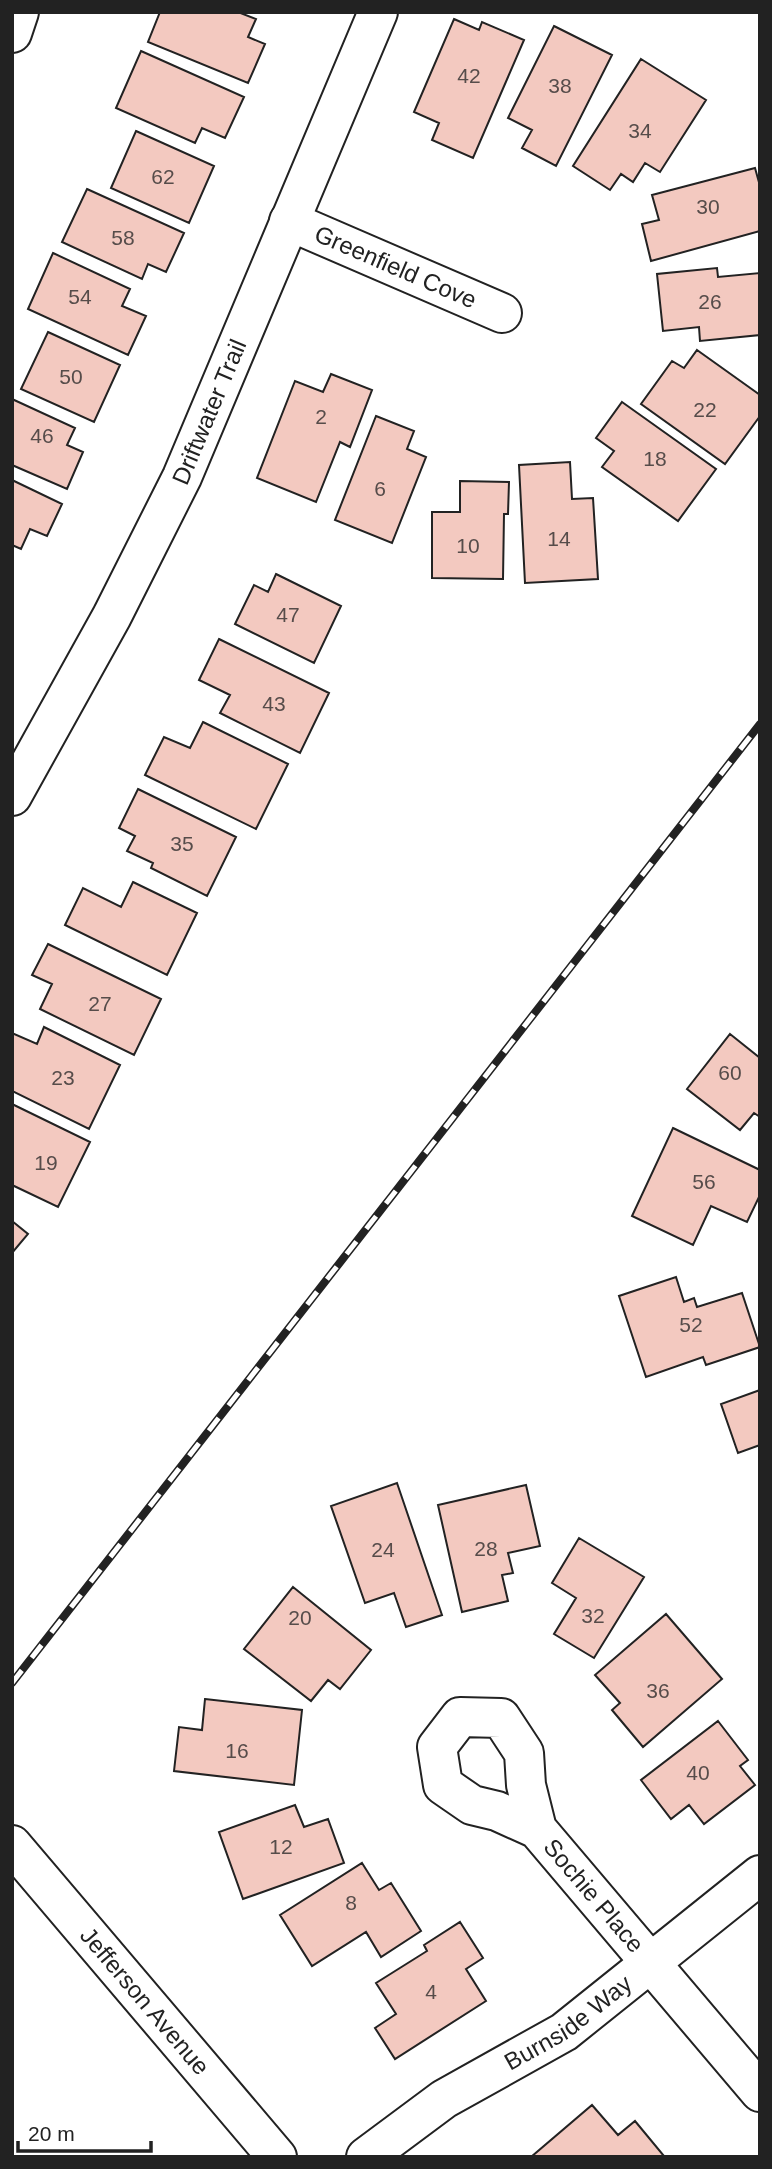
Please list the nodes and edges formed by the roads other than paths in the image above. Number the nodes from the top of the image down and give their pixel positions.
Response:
1 (19, 12) edge
2 (378, 12) edge
3 (12, 33) edge
4 (289, 221) junction
5 (502, 313) dead end
6 (12, 796) edge
7 (537, 1829) dead end
8 (12, 1845) edge
9 (760, 1875) edge
10 (652, 1963) junction
11 (760, 2092) edge
12 (276, 2157) edge
13 (366, 2157) edge

1 - 3 street
2 - 4 street, Driftwater Trail
4 - 5 street, Greenfield Cove
4 - 6 street, Driftwater Trail
7 - 10 street, Sochie Place
8 - 12 street, Jefferson Avenue
9 - 10 street, Burnside Way
10 - 11 street, Sochie Place
10 - 13 street, Burnside Way

